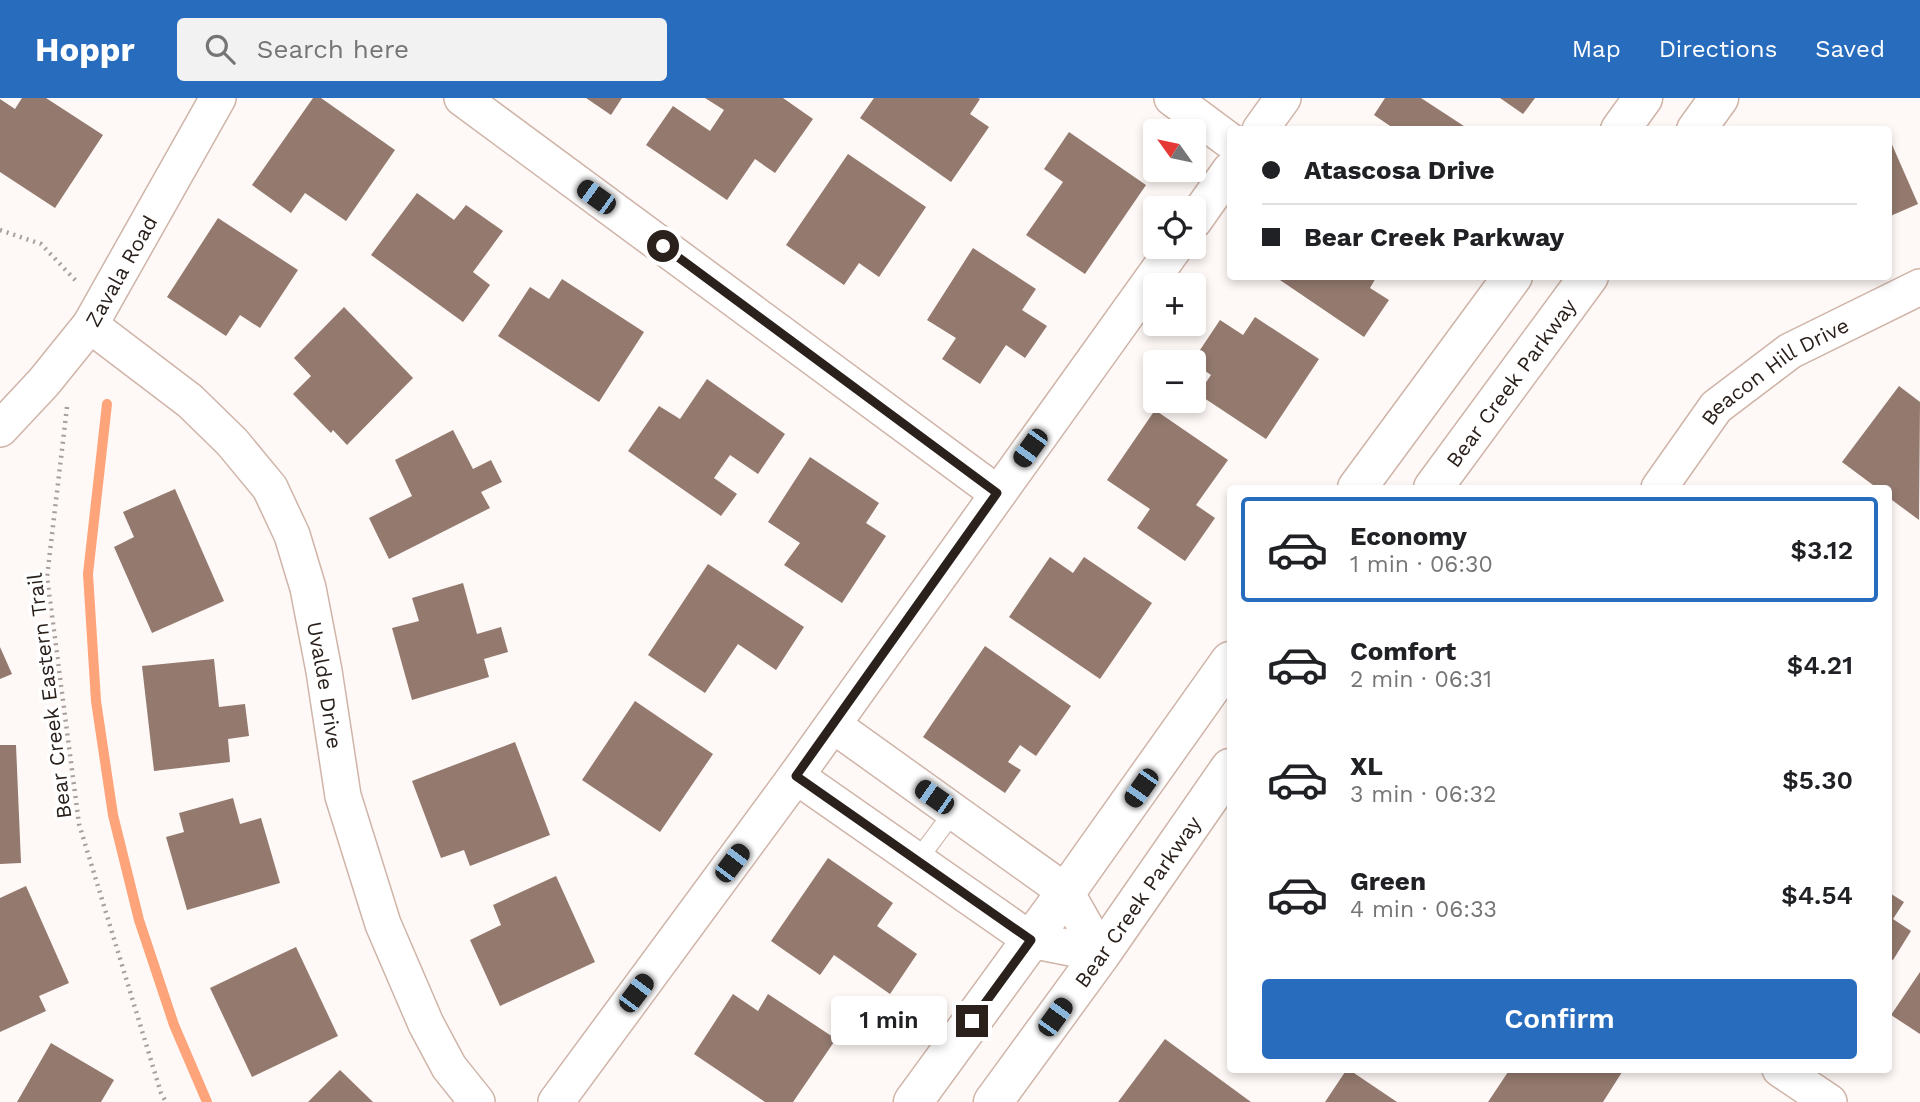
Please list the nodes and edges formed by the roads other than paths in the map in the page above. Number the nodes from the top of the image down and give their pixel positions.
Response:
1 (218, 98) edge
2 (462, 98) edge
3 (1172, 98) edge
4 (1283, 98) edge
5 (1643, 98) edge
6 (1718, 98) edge
7 (1263, 126) edge
8 (1623, 126) edge
9 (1699, 126) edge
10 (1227, 139) edge
11 (1227, 174) edge
12 (1206, 204) edge
13 (1166, 259) edge
14 (1510, 280) edge
15 (1586, 280) edge
16 (1920, 287) edge
17 (96, 314) junction
18 (0, 429) edge
19 (1359, 485) edge
20 (1435, 485) edge
21 (1661, 485) edge
22 (997, 493) junction
23 (1227, 666) edge
24 (834, 725) junction
25 (1227, 772) edge
26 (796, 776) junction
27 (954, 811) junction
28 (917, 861) junction
29 (1066, 892) junction
30 (1031, 940) junction
31 (1101, 954) junction
32 (1786, 1073) edge
33 (477, 1102) edge
34 (556, 1102) edge
35 (914, 1102) edge
36 (993, 1102) edge
37 (1829, 1102) edge

1 - 17 street, Zavala Road
2 - 22 street
3 - 10 street
4 - 7 street
5 - 8 main road
6 - 9 main road
11 - 12 street
13 - 22 street
14 - 19 main road
15 - 20 main road, Bear Creek Parkway
16 - 21 street, Beacon Hill Drive
17 - 18 street, Zavala Road
17 - 33 street, Uvalde Drive
22 - 24 street
23 - 29 main road
24 - 26 street
24 - 27 street
25 - 31 main road, Bear Creek Parkway
26 - 28 street
26 - 34 street
27 - 28 lane
27 - 29 street
28 - 30 street
29 - 30 main road
29 - 31 street
30 - 31 street
30 - 35 main road
31 - 36 main road, Bear Creek Parkway
32 - 37 street

